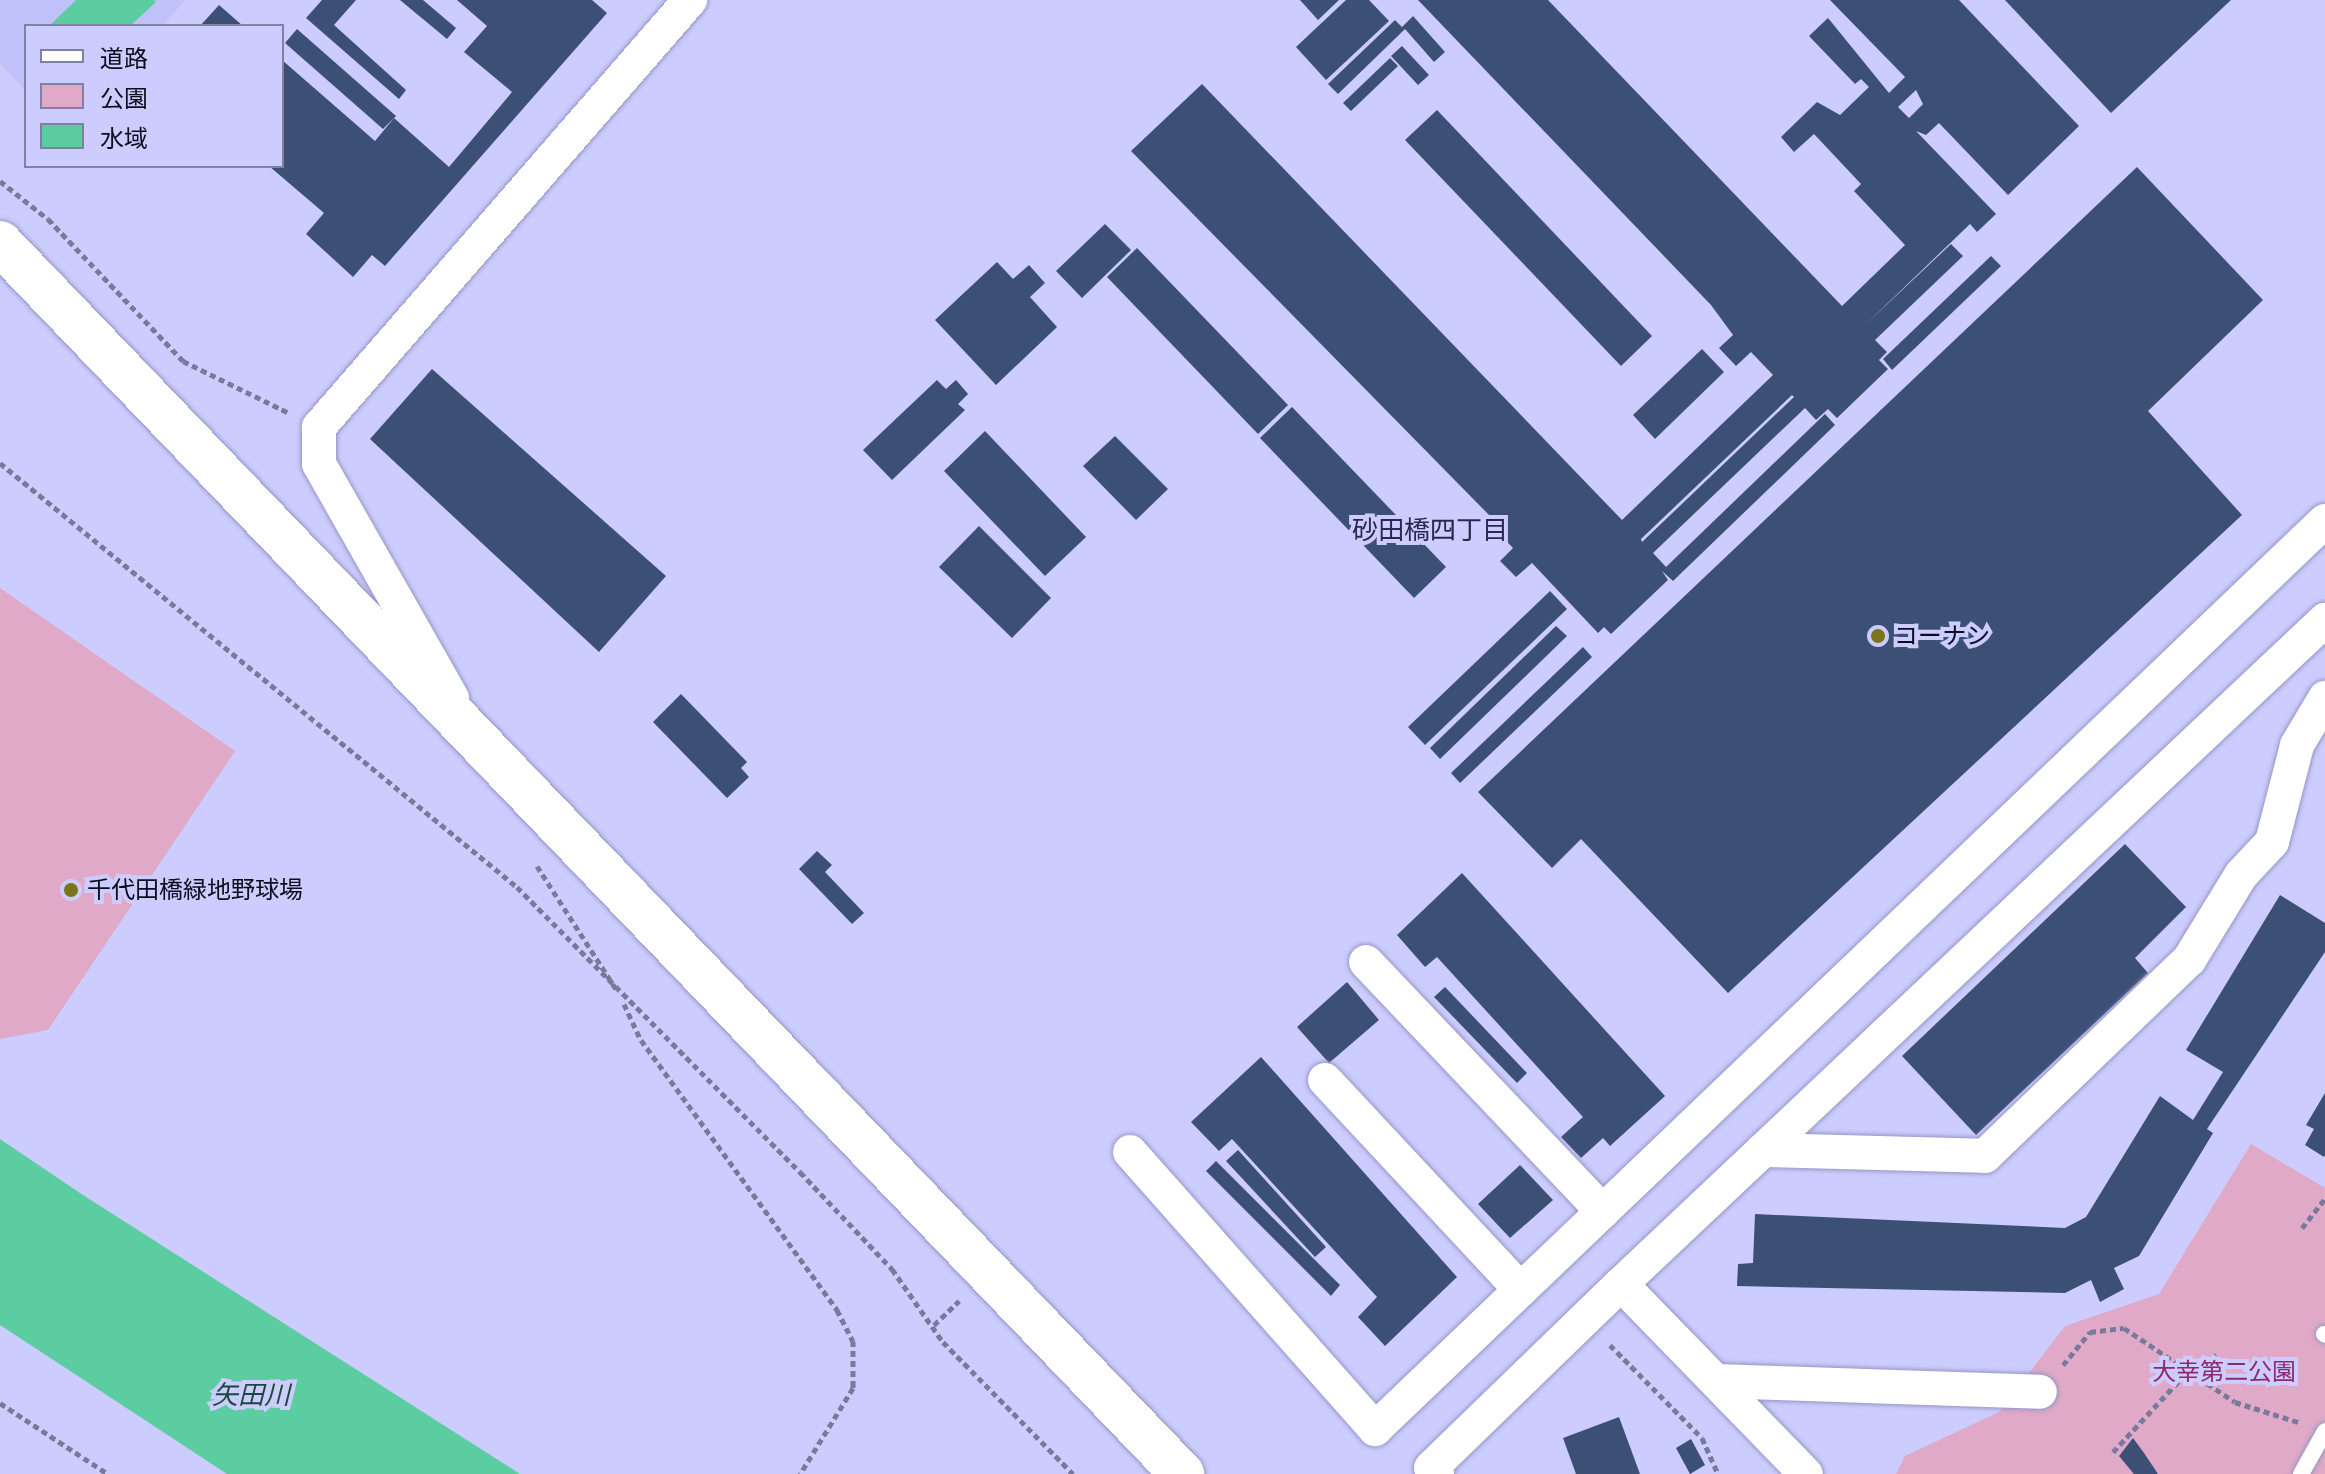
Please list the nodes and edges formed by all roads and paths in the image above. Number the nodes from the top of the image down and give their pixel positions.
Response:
1 (690, 0) edge
2 (0, 181) edge
3 (0, 243) edge
4 (16, 263) edge
5 (319, 427) junction
6 (0, 463) edge
7 (2325, 521) edge
8 (2325, 620) edge
9 (2325, 698) edge
10 (467, 726) junction
11 (532, 858) dead end
12 (1366, 962) dead end
13 (623, 1001) junction
14 (1325, 1080) dead end
15 (1763, 1150) junction
16 (1130, 1152) dead end
17 (2325, 1199) edge
18 (1603, 1212) junction
19 (2302, 1228) dead end
20 (1621, 1284) junction
21 (1521, 1290) junction
22 (1584, 1319) junction
23 (2216, 1354) dead end
24 (2191, 1373) junction
25 (1716, 1381) junction
26 (2040, 1392) joint
27 (0, 1403) edge
28 (2318, 1429) edge
29 (2113, 1452) dead end
30 (108, 1474) edge
31 (800, 1474) edge
32 (1073, 1474) edge
33 (1182, 1474) edge
34 (1437, 1474) edge
35 (1718, 1474) edge
36 (1806, 1474) edge
37 (2301, 1474) edge

1 - 5 street
2 - 5 path
3 - 4 street
4 - 10 street
5 - 10 street
6 - 13 path
7 - 18 street
8 - 15 street
9 - 15 street
10 - 33 street
11 - 13 path
12 - 18 street
13 - 31 path
13 - 32 path
14 - 21 street
15 - 20 street
16 - 21 street
17 - 19 path
18 - 21 street
20 - 22 street
20 - 25 street
22 - 34 street
22 - 35 path
23 - 24 path
24 - 26 path
24 - 28 path
24 - 29 path
25 - 26 street
25 - 36 street
27 - 30 path
28 - 37 lane

